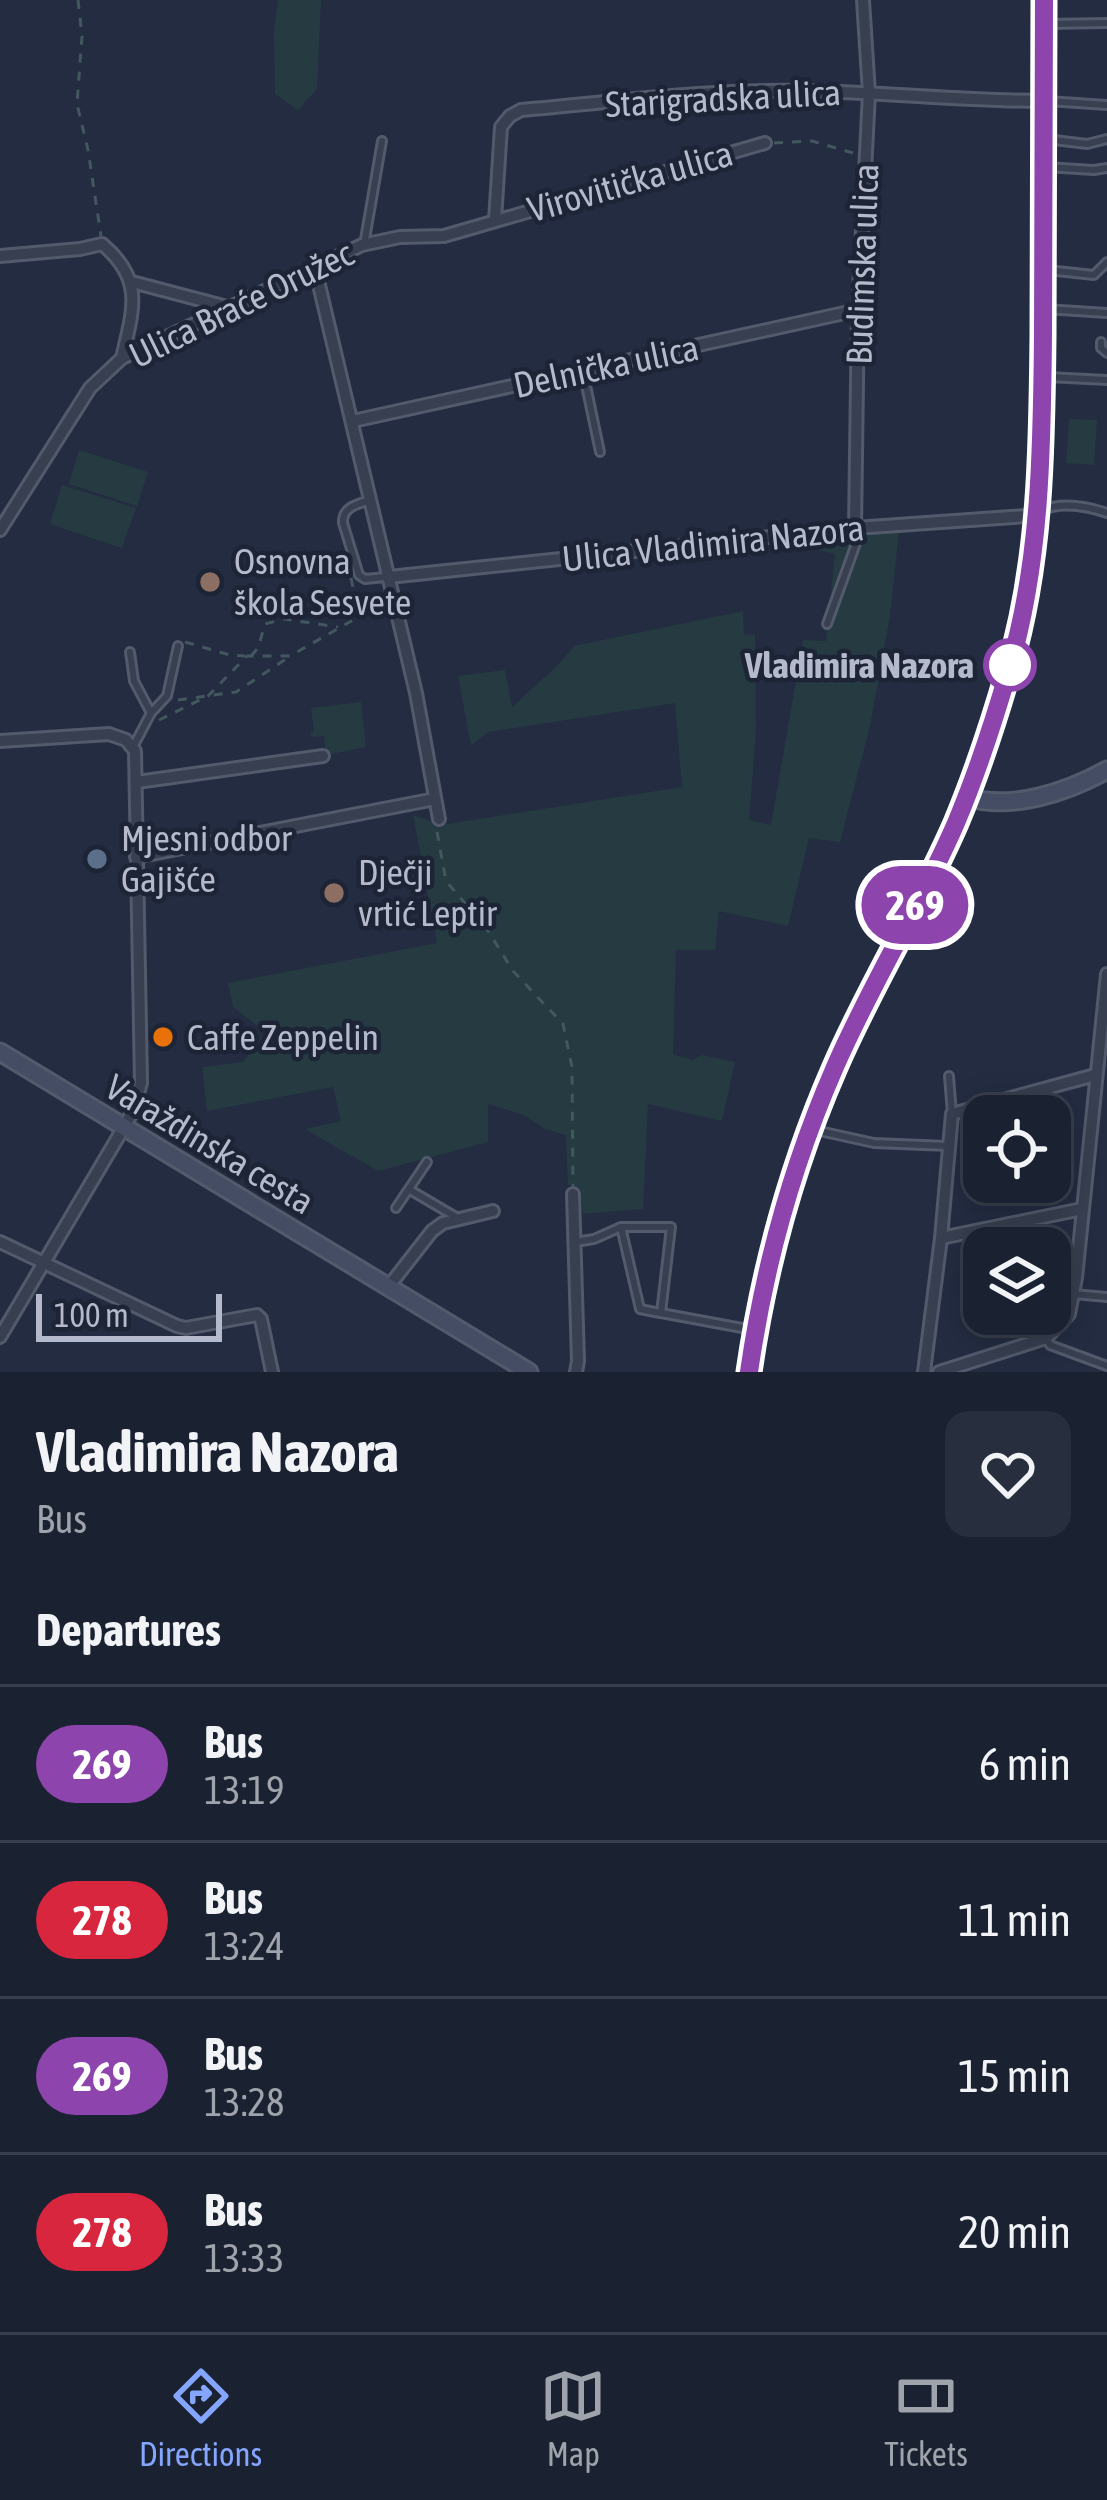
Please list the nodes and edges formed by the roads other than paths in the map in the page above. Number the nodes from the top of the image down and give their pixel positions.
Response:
1 (862, 0) edge
2 (1044, 0) edge
3 (1107, 23) edge
4 (1044, 24) junction
5 (868, 93) junction
6 (1036, 101) junction
7 (1107, 105) edge
8 (1044, 139) junction
9 (1107, 139) edge
10 (382, 141) dead end
11 (765, 143) road end
12 (1044, 167) junction
13 (1107, 168) edge
14 (1094, 170) junction
15 (1107, 178) edge
16 (495, 220) junction
17 (364, 245) junction
18 (0, 256) edge
19 (1107, 262) edge
20 (316, 268) junction
21 (1044, 269) junction
22 (132, 282) junction
23 (229, 307) junction
24 (1043, 309) junction
25 (858, 310) junction
26 (1104, 316) edge
27 (1101, 342) dead end
28 (1107, 353) edge
29 (122, 358) junction
30 (583, 371) junction
31 (1043, 377) junction
32 (1107, 380) edge
33 (353, 422) junction
34 (600, 452) dead end
35 (370, 500) junction
36 (1037, 513) junction
37 (1107, 513) edge
38 (858, 528) junction
39 (0, 530) edge
40 (389, 577) junction
41 (827, 624) dead end
42 (178, 646) road end
43 (130, 652) dead end
44 (149, 716) junction
45 (0, 740) edge
46 (133, 747) junction
47 (323, 756) dead end
48 (1107, 770) edge
49 (136, 782) junction
50 (966, 797) junction
51 (435, 799) junction
52 (439, 819) road end
53 (136, 857) junction
54 (1107, 974) edge
55 (0, 1052) edge
56 (1095, 1075) junction
57 (949, 1076) dead end
58 (952, 1114) junction
59 (124, 1127) junction
60 (812, 1129) junction
61 (948, 1147) junction
62 (427, 1162) dead end
63 (410, 1190) junction
64 (573, 1194) road end
65 (396, 1208) dead end
66 (1082, 1209) junction
67 (493, 1211) dead end
68 (460, 1219) junction
69 (621, 1227) junction
70 (941, 1238) junction
71 (0, 1242) edge
72 (575, 1243) junction
73 (42, 1264) junction
74 (388, 1286) junction
75 (1073, 1294) junction
76 (1107, 1298) edge
77 (662, 1313) junction
78 (756, 1330) junction
79 (0, 1337) edge
80 (1046, 1337) junction
81 (1107, 1366) edge
82 (945, 1371) edge
83 (272, 1372) edge
84 (529, 1372) edge
85 (576, 1372) edge
86 (749, 1372) edge
87 (923, 1372) edge

1 - 5 street, Budimska ulica
2 - 4 main road
3 - 4 lane
4 - 6 main road
5 - 6 street, Starigradska ulica
5 - 16 street, Starigradska ulica
5 - 25 street, Budimska ulica
6 - 7 lane
6 - 8 main road
8 - 9 lane
8 - 12 main road
10 - 17 lane
11 - 16 street, Virovitička ulica
12 - 14 lane
12 - 21 main road
13 - 14 lane
14 - 15 lane
16 - 17 street, Ulica Braće Oružec
17 - 20 street, Ulica Braće Oružec
18 - 22 street
19 - 21 lane
20 - 23 street, Ulica Braće Oružec
20 - 33 street
21 - 24 main road
22 - 23 street
22 - 29 street
23 - 29 street, Ulica Braće Oružec
24 - 26 lane
24 - 31 main road
25 - 30 street, Delnička ulica
25 - 38 street, Budimska ulica
27 - 28 lane
29 - 39 street, Ulica Braće Oružec
30 - 33 street, Delnička ulica
30 - 34 lane
31 - 32 lane
31 - 36 main road
33 - 35 street
35 - 40 street
35 - 40 lane
36 - 37 lane
36 - 38 street, Ulica Vladimira Nazora
36 - 50 main road
38 - 40 street, Ulica Vladimira Nazora
38 - 41 lane
40 - 51 street
42 - 44 lane
43 - 44 lane
44 - 46 lane
45 - 46 street
46 - 49 street
47 - 49 street
48 - 50 main road
49 - 53 street
50 - 60 main road
51 - 52 street
51 - 53 street
53 - 59 street
54 - 56 street
55 - 59 main road, Varaždinska cesta
56 - 58 street
56 - 66 street
57 - 58 lane
58 - 61 street
59 - 73 street
59 - 74 main road, Varaždinska cesta
60 - 61 lane
60 - 78 main road
61 - 70 street
62 - 63 lane
63 - 65 lane
63 - 68 lane
64 - 72 street
66 - 70 street
66 - 75 street
67 - 68 street
68 - 74 street
69 - 72 lane
69 - 77 lane
69 - 77 lane
70 - 87 street
71 - 73 street
72 - 85 street
73 - 79 street
73 - 83 street
74 - 84 main road, Varaždinska cesta
75 - 76 lane
75 - 80 street
77 - 78 lane
78 - 86 main road
80 - 81 lane
80 - 82 street

